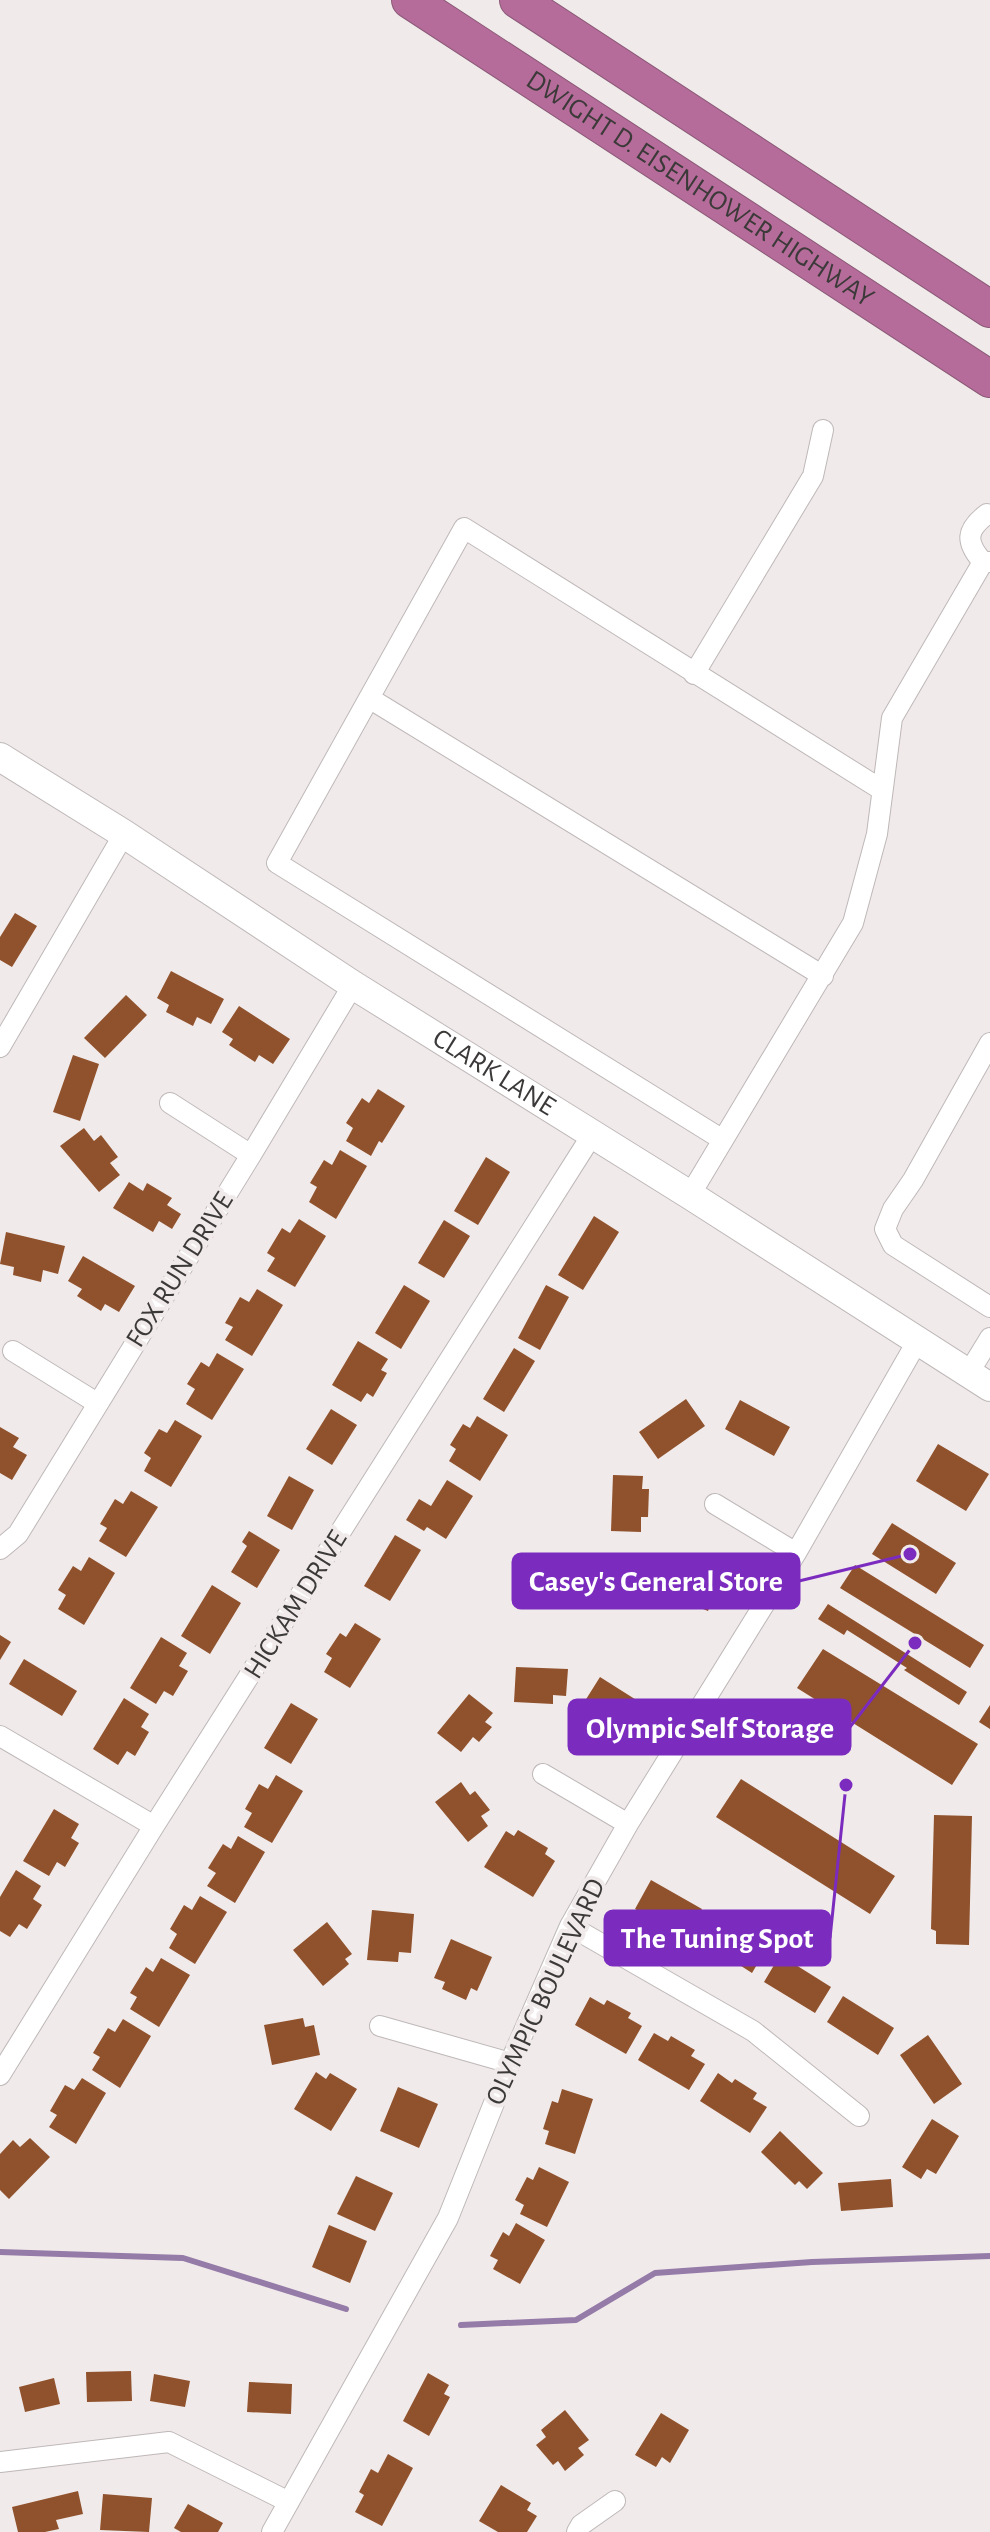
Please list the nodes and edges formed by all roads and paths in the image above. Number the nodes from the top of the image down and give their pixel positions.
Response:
1 (410, 0) edge
2 (518, 0) edge
3 (990, 309) edge
4 (990, 379) edge
5 (823, 430) dead end
6 (990, 515) edge
7 (986, 562) edge
8 (694, 674) junction
9 (369, 698) junction
10 (0, 757) edge
11 (882, 790) junction
12 (124, 834) junction
13 (823, 976) junction
14 (353, 985) junction
15 (990, 1043) edge
16 (0, 1047) edge
17 (170, 1103) dead end
18 (592, 1135) junction
19 (723, 1140) junction
20 (251, 1155) junction
21 (690, 1195) junction
22 (990, 1307) edge
23 (990, 1338) edge
24 (918, 1340) junction
25 (13, 1351) dead end
26 (979, 1381) edge
27 (97, 1403) junction
28 (715, 1504) dead end
29 (0, 1549) edge
30 (796, 1553) junction
31 (0, 1736) edge
32 (543, 1774) dead end
33 (628, 1824) junction
34 (154, 1826) junction
35 (570, 1926) junction
36 (380, 2026) dead end
37 (510, 2063) junction
38 (0, 2075) edge
39 (859, 2116) dead end
40 (0, 2462) edge
41 (615, 2501) dead end
42 (289, 2502) junction
43 (272, 2532) edge
44 (577, 2532) edge

1 - 4 highway, DWIGHT D. EISENHOWER HIGHWAY
2 - 3 highway, DWIGHT D. EISENHOWER HIGHWAY
5 - 8 street
6 - 7 street
7 - 11 street
8 - 9 street
8 - 11 street
9 - 13 street
9 - 19 street
10 - 12 main road, CLARK LANE
11 - 13 street
12 - 14 main road, CLARK LANE
12 - 16 street
13 - 19 street
14 - 18 main road, CLARK LANE
14 - 20 street, FOX RUN DRIVE
15 - 22 street
17 - 20 street
18 - 21 main road, CLARK LANE
18 - 34 street, HICKAM DRIVE
19 - 21 street
20 - 27 street, FOX RUN DRIVE
21 - 24 main road, CLARK LANE
23 - 26 street
24 - 26 main road, CLARK LANE
24 - 30 street, OLYMPIC BOULEVARD
25 - 27 street
27 - 29 street, FOX RUN DRIVE
28 - 30 street
30 - 33 street, OLYMPIC BOULEVARD
31 - 34 street
32 - 33 street
33 - 35 street, OLYMPIC BOULEVARD
34 - 38 street, HICKAM DRIVE
35 - 37 street, OLYMPIC BOULEVARD
35 - 39 street
36 - 37 street
37 - 42 street, OLYMPIC BOULEVARD
40 - 42 street
41 - 44 street
42 - 43 street, OLYMPIC BOULEVARD

